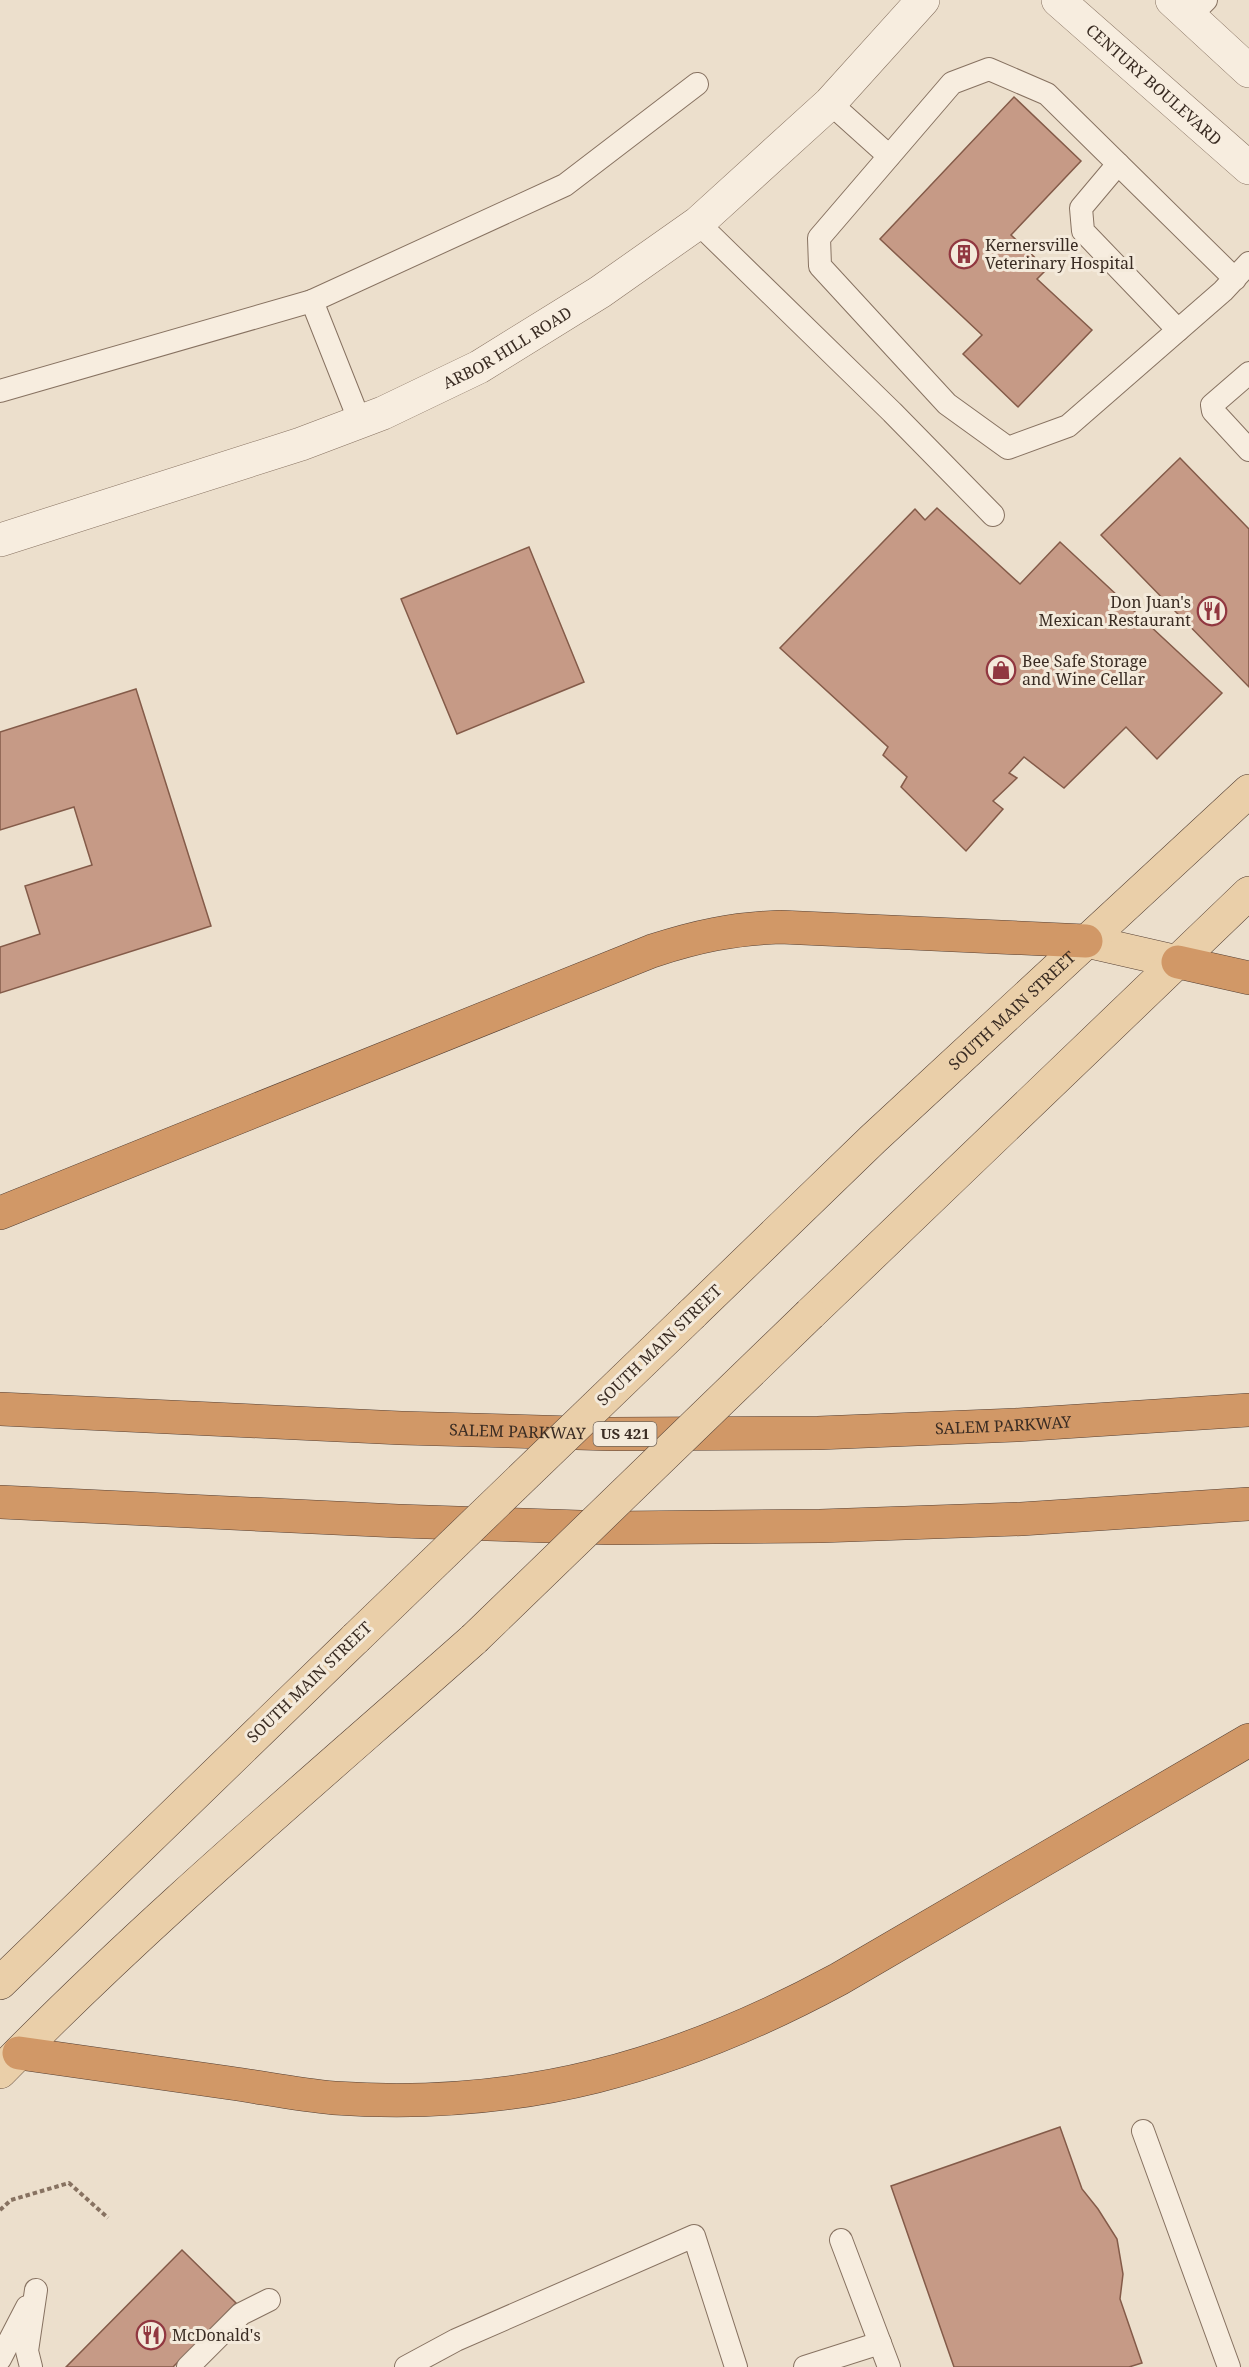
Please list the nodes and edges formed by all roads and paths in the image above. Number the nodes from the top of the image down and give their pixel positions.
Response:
1 (923, 0) edge
2 (1058, 0) edge
3 (1189, 5) edge
4 (1247, 64) edge
5 (697, 84) dead end
6 (830, 103) junction
7 (889, 156) junction
8 (1118, 164) junction
9 (1249, 168) edge
10 (698, 223) junction
11 (1242, 271) edge
12 (312, 301) junction
13 (1178, 330) junction
14 (1249, 373) edge
15 (0, 391) edge
16 (360, 422) junction
17 (1249, 450) edge
18 (993, 515) dead end
19 (0, 540) edge
20 (1249, 790) edge
21 (1249, 893) edge
22 (1086, 941) junction
23 (1178, 962) junction
24 (1249, 978) edge
25 (0, 1213) edge
26 (0, 1409) edge
27 (1249, 1410) edge
28 (0, 1502) edge
29 (1249, 1504) edge
30 (1249, 1740) edge
31 (0, 1983) edge
32 (6, 2057) edge
33 (1143, 2132) dead end
34 (0, 2210) edge
35 (108, 2218) dead end
36 (841, 2240) dead end
37 (269, 2300) dead end
38 (880, 2343) junction
39 (0, 2359) edge
40 (419, 2364) edge
41 (32, 2367) edge
42 (188, 2367) edge
43 (736, 2367) edge
44 (805, 2367) edge
45 (889, 2367) edge
46 (1229, 2367) edge

1 - 6 street, ARBOR HILL ROAD
2 - 9 street, CENTURY BOULEVARD
3 - 4 street
5 - 12 lane
6 - 7 lane
6 - 10 street, ARBOR HILL ROAD
7 - 8 lane
7 - 13 lane
8 - 11 lane
8 - 13 lane
10 - 16 street, ARBOR HILL ROAD
10 - 18 lane
11 - 13 lane
12 - 15 lane
12 - 16 lane
14 - 17 lane
16 - 19 street, ARBOR HILL ROAD
20 - 22 main road, SOUTH MAIN STREET
21 - 23 main road
22 - 23 main road
22 - 25 highway
22 - 31 main road, SOUTH MAIN STREET, bridge
23 - 24 highway
23 - 32 main road, bridge
26 - 27 highway, SALEM PARKWAY / US 421
28 - 29 highway
30 - 32 highway
33 - 46 lane
34 - 35 path
36 - 38 lane
37 - 42 lane
38 - 44 lane
38 - 45 lane
39 - 41 lane
40 - 43 lane

